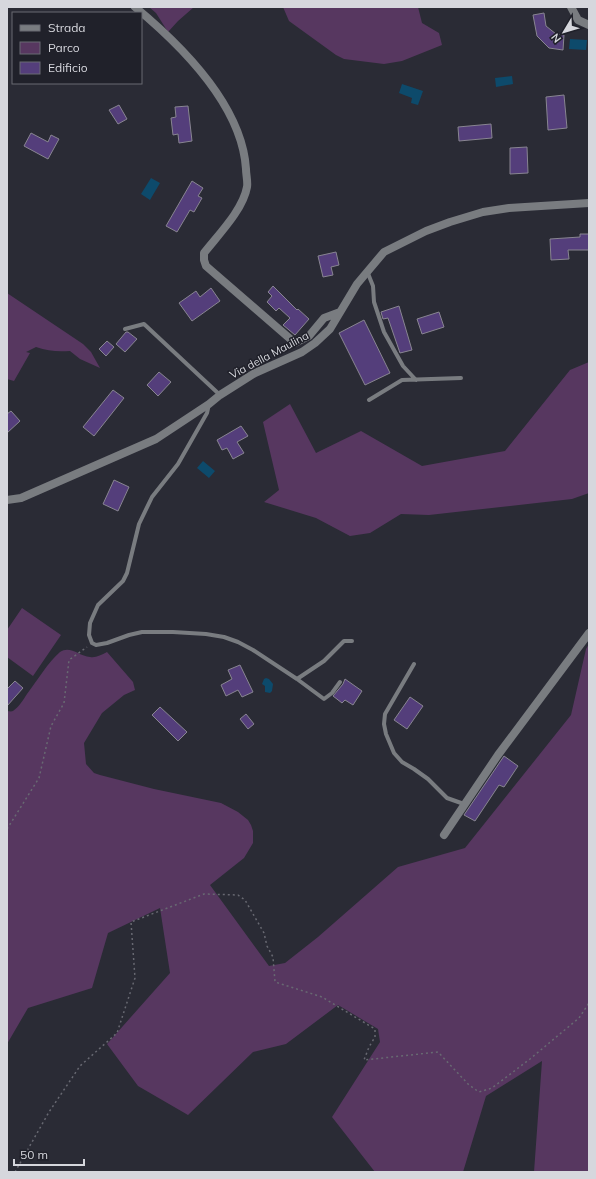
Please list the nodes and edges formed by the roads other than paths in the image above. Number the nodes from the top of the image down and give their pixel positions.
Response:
1 (571, 7) edge
2 (142, 12) edge
3 (589, 25) edge
4 (589, 203) edge
5 (367, 270) junction
6 (340, 312) junction
7 (124, 329) dead end
8 (461, 378) dead end
9 (416, 380) junction
10 (220, 394) junction
11 (369, 400) dead end
12 (209, 404) junction
13 (7, 500) edge
14 (589, 633) edge
15 (352, 641) dead end
16 (414, 664) dead end
17 (297, 679) junction
18 (340, 682) dead end
19 (465, 804) junction
20 (444, 835) dead end

1 - 3 street
2 - 6 street
4 - 5 street, Via della Maulina
5 - 6 street, Via della Maulina
5 - 9 lane
6 - 10 street, Via della Maulina
7 - 10 lane
8 - 9 lane
9 - 11 lane
10 - 12 street, Via della Maulina
12 - 13 street, Via della Maulina
12 - 17 lane
14 - 19 street
15 - 17 lane
16 - 19 lane
17 - 18 lane
19 - 20 street

